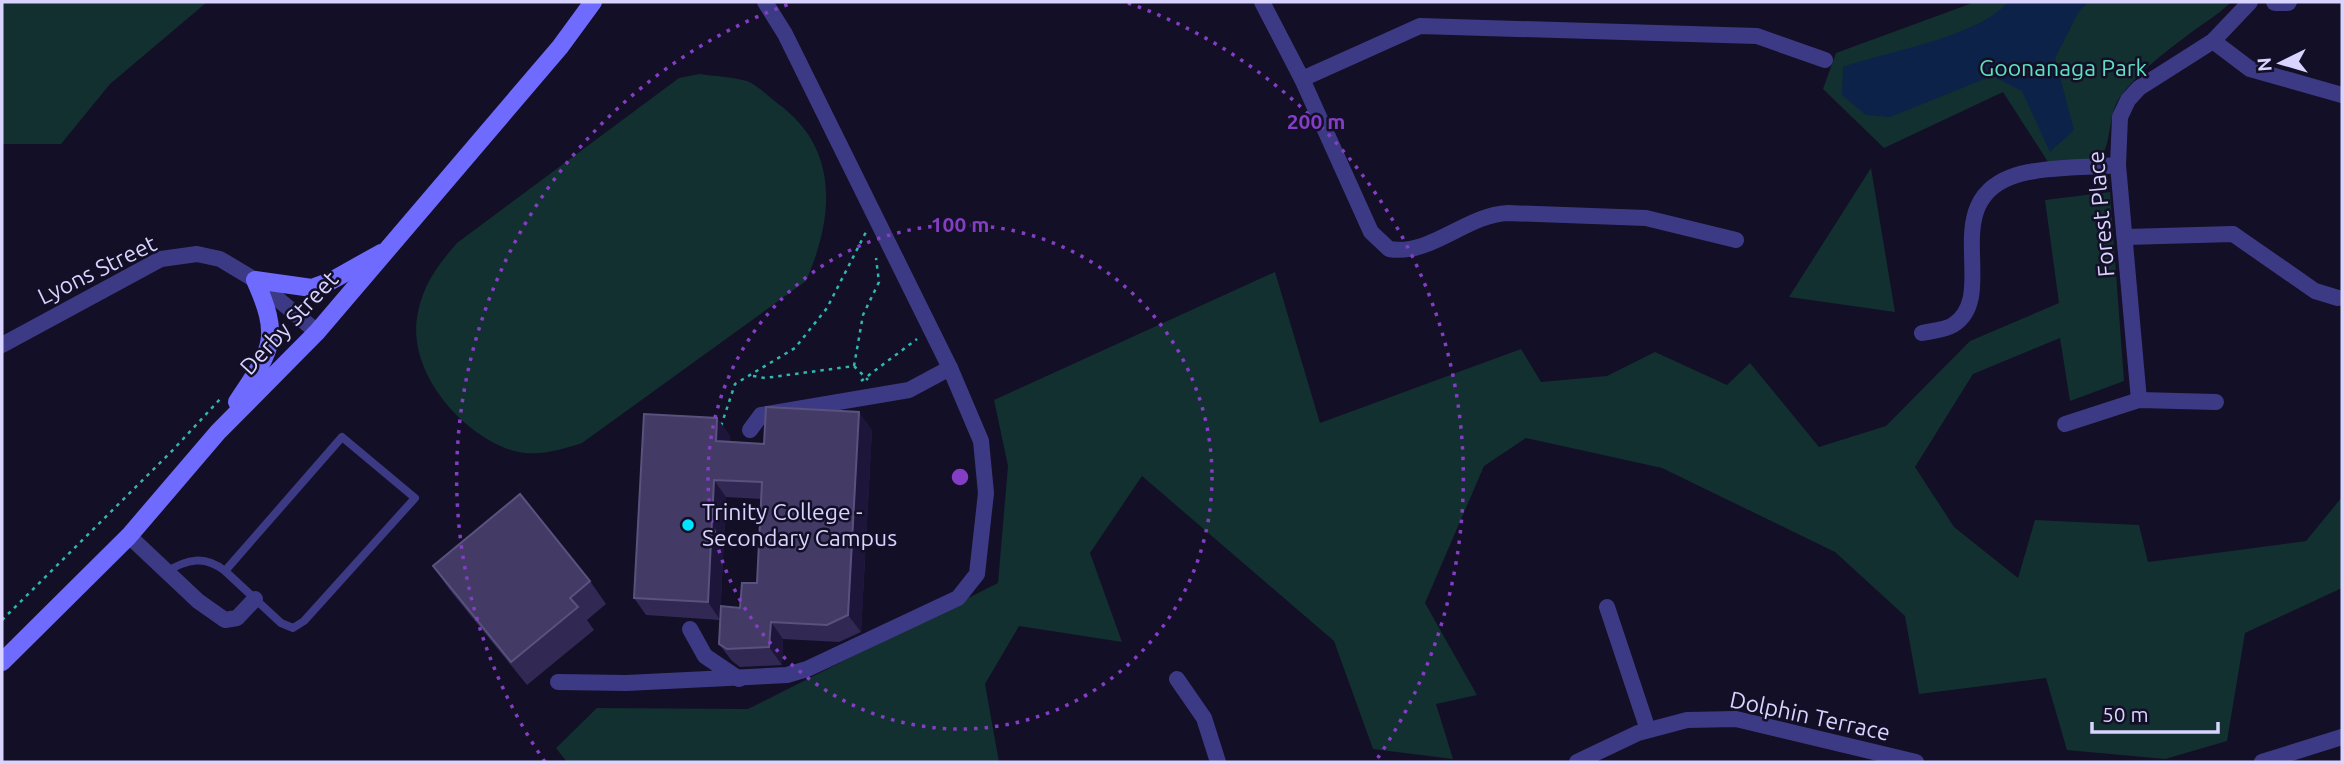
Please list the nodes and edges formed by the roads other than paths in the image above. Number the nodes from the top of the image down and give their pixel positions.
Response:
1 (593, 2) edge
2 (765, 2) edge
3 (1262, 2) edge
4 (2250, 2) edge
5 (2275, 2) edge
6 (2288, 2) edge
7 (2213, 41) junction
8 (1825, 60) dead end
9 (1302, 79) junction
10 (2342, 95) edge
11 (2118, 165) junction
12 (2126, 237) junction
13 (1736, 240) dead end
14 (393, 246) junction
15 (255, 280) junction
16 (2337, 298) dead end
17 (317, 332) junction
18 (1922, 333) dead end
19 (2, 345) edge
20 (950, 368) junction
21 (2139, 400) junction
22 (2216, 402) dead end
23 (2065, 424) dead end
24 (750, 430) dead end
25 (218, 432) junction
26 (129, 536) junction
27 (225, 571) junction
28 (166, 572) junction
29 (254, 599) junction
30 (1607, 607) dead end
31 (690, 629) dead end
32 (2, 662) edge
33 (739, 679) junction
34 (1177, 679) dead end
35 (558, 682) dead end
36 (1648, 730) junction
37 (2342, 737) edge
38 (1218, 762) edge
39 (1577, 762) edge
40 (1916, 762) edge
41 (2262, 762) edge

1 - 14 main road, Derby Street
2 - 20 street
3 - 9 street
4 - 7 street, Forest Place
5 - 6 street
7 - 10 street
7 - 11 street, Forest Place
8 - 9 street
9 - 13 street
11 - 12 street, Forest Place
11 - 18 street
12 - 16 street
12 - 21 street, Forest Place
14 - 15 main road
14 - 17 main road, Derby Street
15 - 17 street, Lyons Street
15 - 19 street, Lyons Street
15 - 25 main road
17 - 25 main road, Derby Street
20 - 24 street
20 - 33 street
21 - 22 street
21 - 23 street
25 - 26 main road, Derby Street
26 - 28 street
26 - 32 main road, Derby Street
27 - 28 lane
27 - 29 lane
27 - 29 lane
28 - 29 street
30 - 36 street
31 - 33 street
33 - 35 street
34 - 38 street
36 - 39 street, Dolphin Terrace
36 - 40 street, Dolphin Terrace
37 - 41 street

